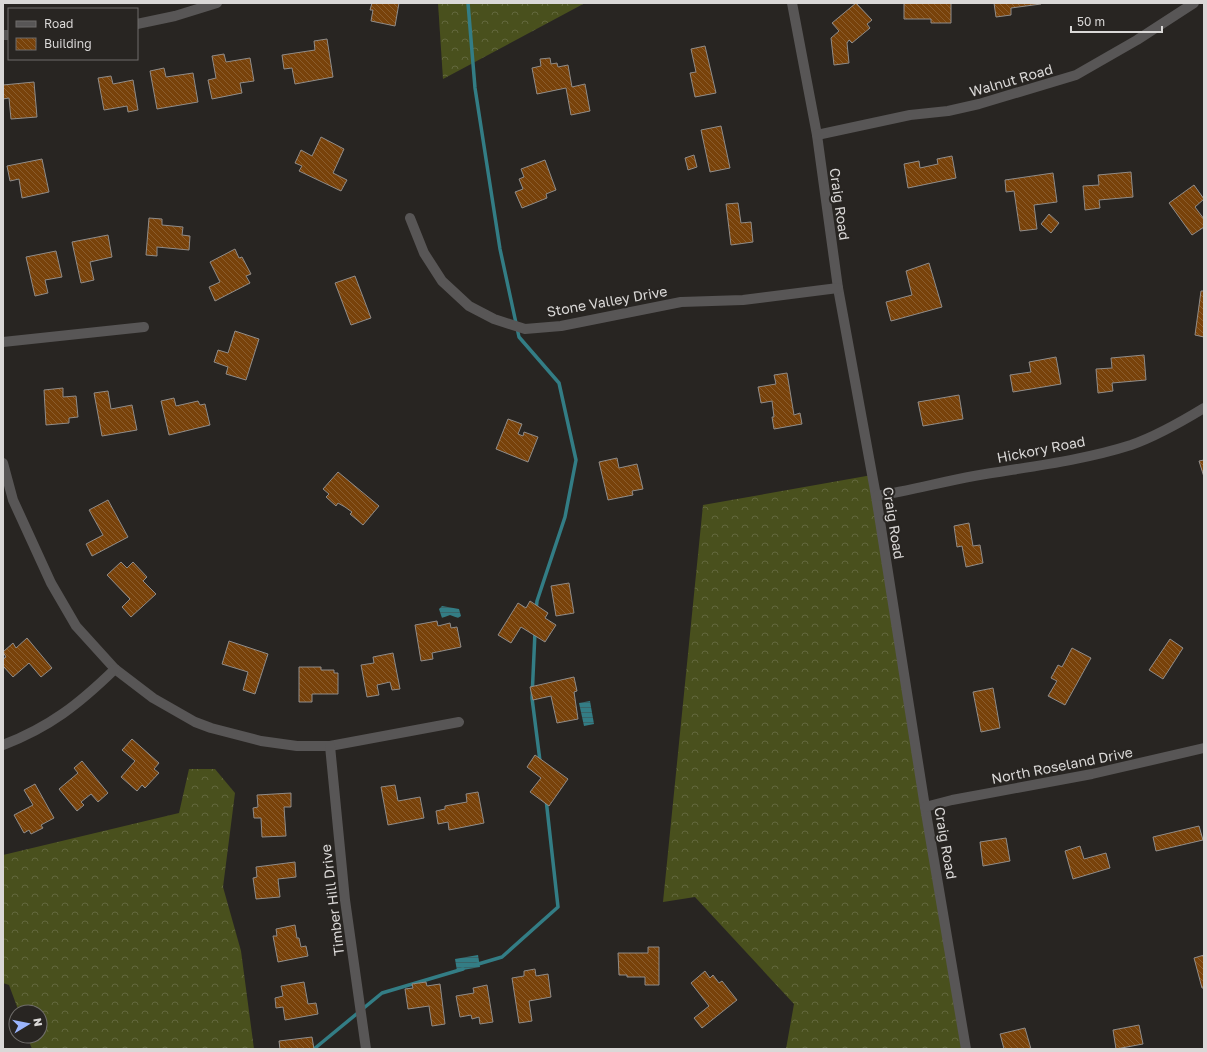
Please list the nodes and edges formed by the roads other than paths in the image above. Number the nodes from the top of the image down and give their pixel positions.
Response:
1 (217, 3) edge
2 (792, 3) edge
3 (1194, 3) edge
4 (138, 24) edge
5 (817, 135) junction
6 (410, 218) dead end
7 (838, 288) junction
8 (144, 327) dead end
9 (3, 342) edge
10 (1204, 408) edge
11 (3, 463) edge
12 (876, 496) junction
13 (115, 669) junction
14 (459, 722) dead end
15 (3, 745) edge
16 (330, 746) junction
17 (1204, 748) edge
18 (926, 807) junction
19 (366, 1049) edge
20 (966, 1049) edge

1 - 4 street
2 - 5 street, Craig Road
3 - 5 street, Walnut Road
5 - 7 street, Craig Road
6 - 7 street, Stone Valley Drive
7 - 12 street, Craig Road
8 - 9 street
10 - 12 street, Hickory Road
11 - 13 street
12 - 18 street, Craig Road
13 - 15 street
13 - 16 street
14 - 16 street
16 - 19 street, Timber Hill Drive
17 - 18 street, North Roseland Drive
18 - 20 street, Craig Road

